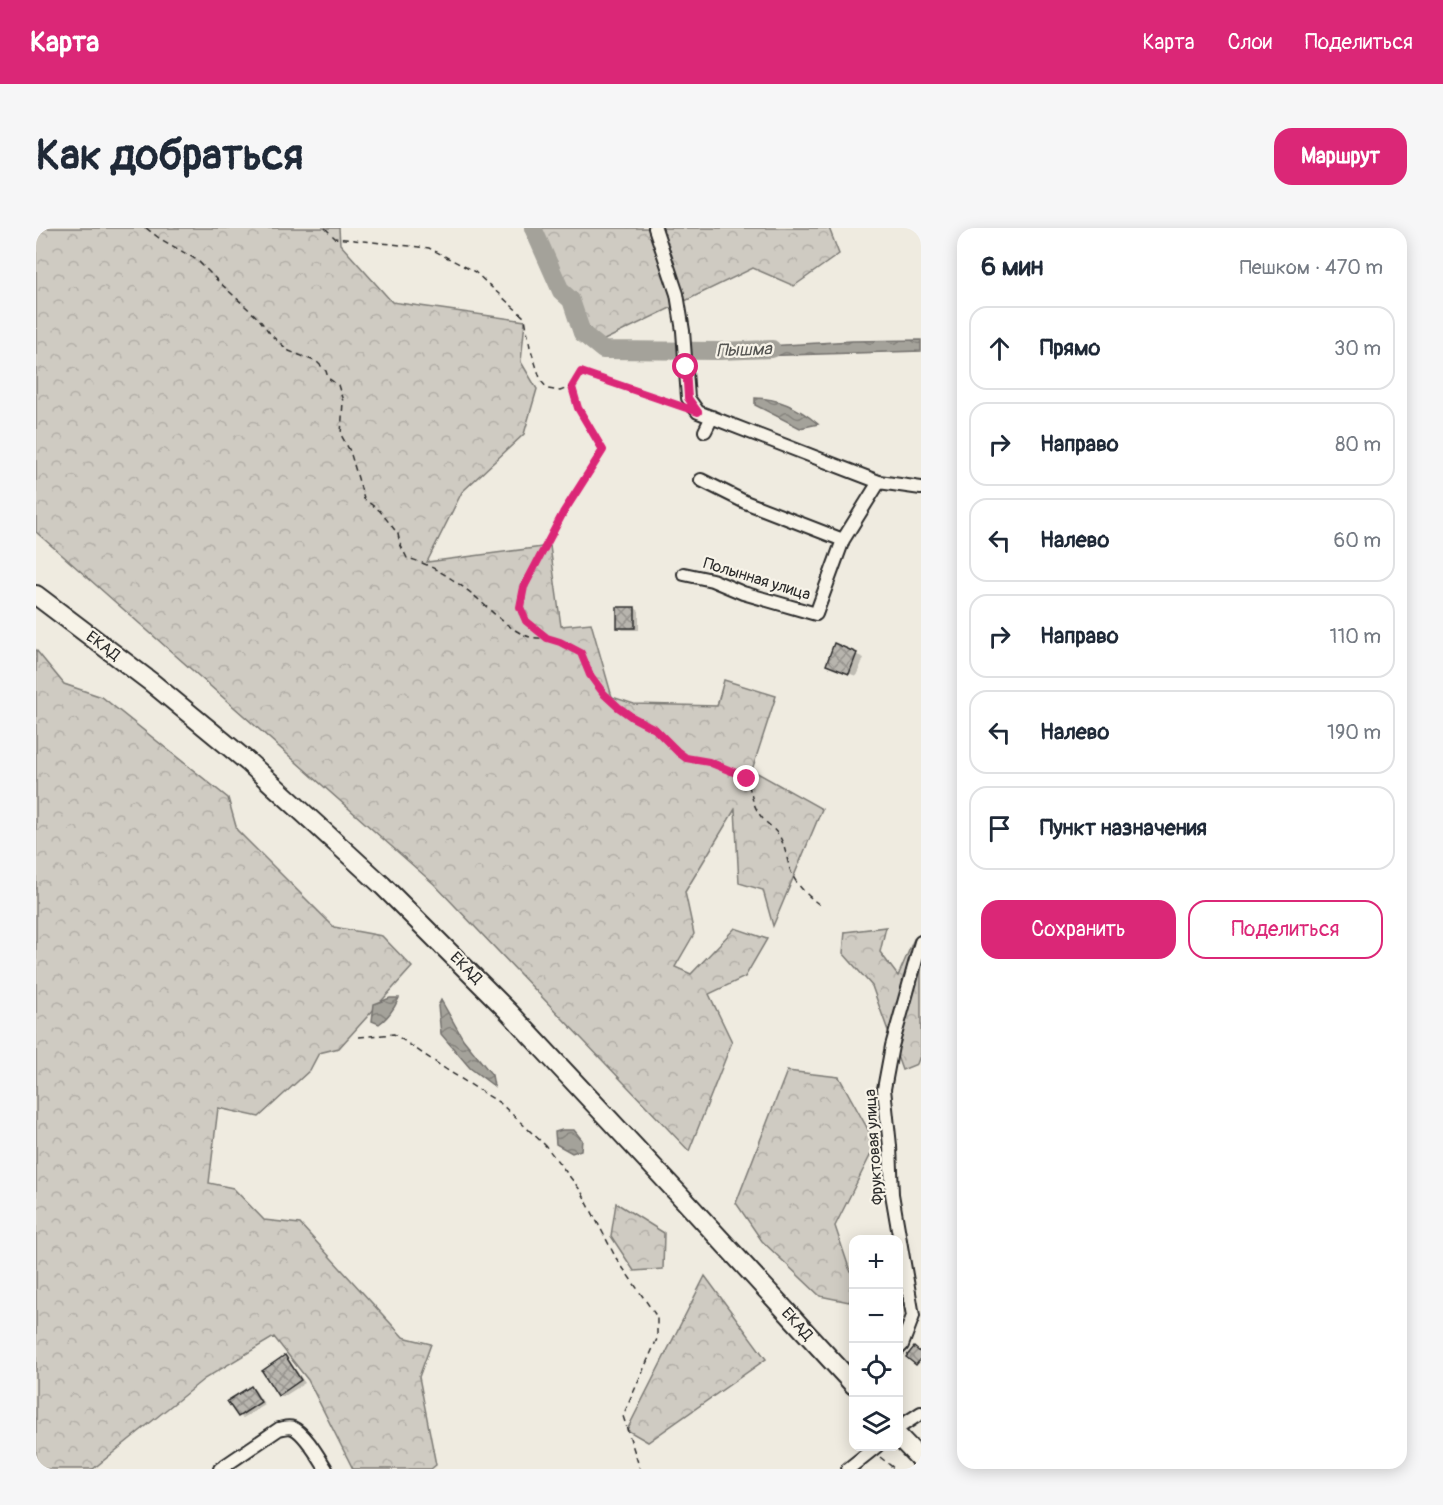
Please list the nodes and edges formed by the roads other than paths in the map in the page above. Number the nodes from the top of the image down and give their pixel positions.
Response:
1 (655, 228) edge
2 (712, 417) junction
3 (705, 431) dead end
4 (701, 480) dead end
5 (879, 482) junction
6 (921, 488) edge
7 (843, 540) junction
8 (684, 574) dead end
9 (36, 596) edge
10 (921, 942) edge
11 (903, 1343) edge
12 (849, 1380) edge
13 (921, 1413) edge
14 (903, 1425) edge
15 (903, 1441) edge
16 (871, 1451) edge
17 (921, 1460) edge
18 (220, 1469) edge
19 (326, 1469) edge
20 (848, 1469) edge

1 - 2 street
2 - 3 street
2 - 5 street
4 - 7 street
5 - 6 street
5 - 7 street, Полынная улица
7 - 8 street, Полынная улица
9 - 12 highway, ЕКАД
10 - 11 street, Фруктовая улица
13 - 14 street
15 - 17 highway
16 - 20 street
18 - 19 street

